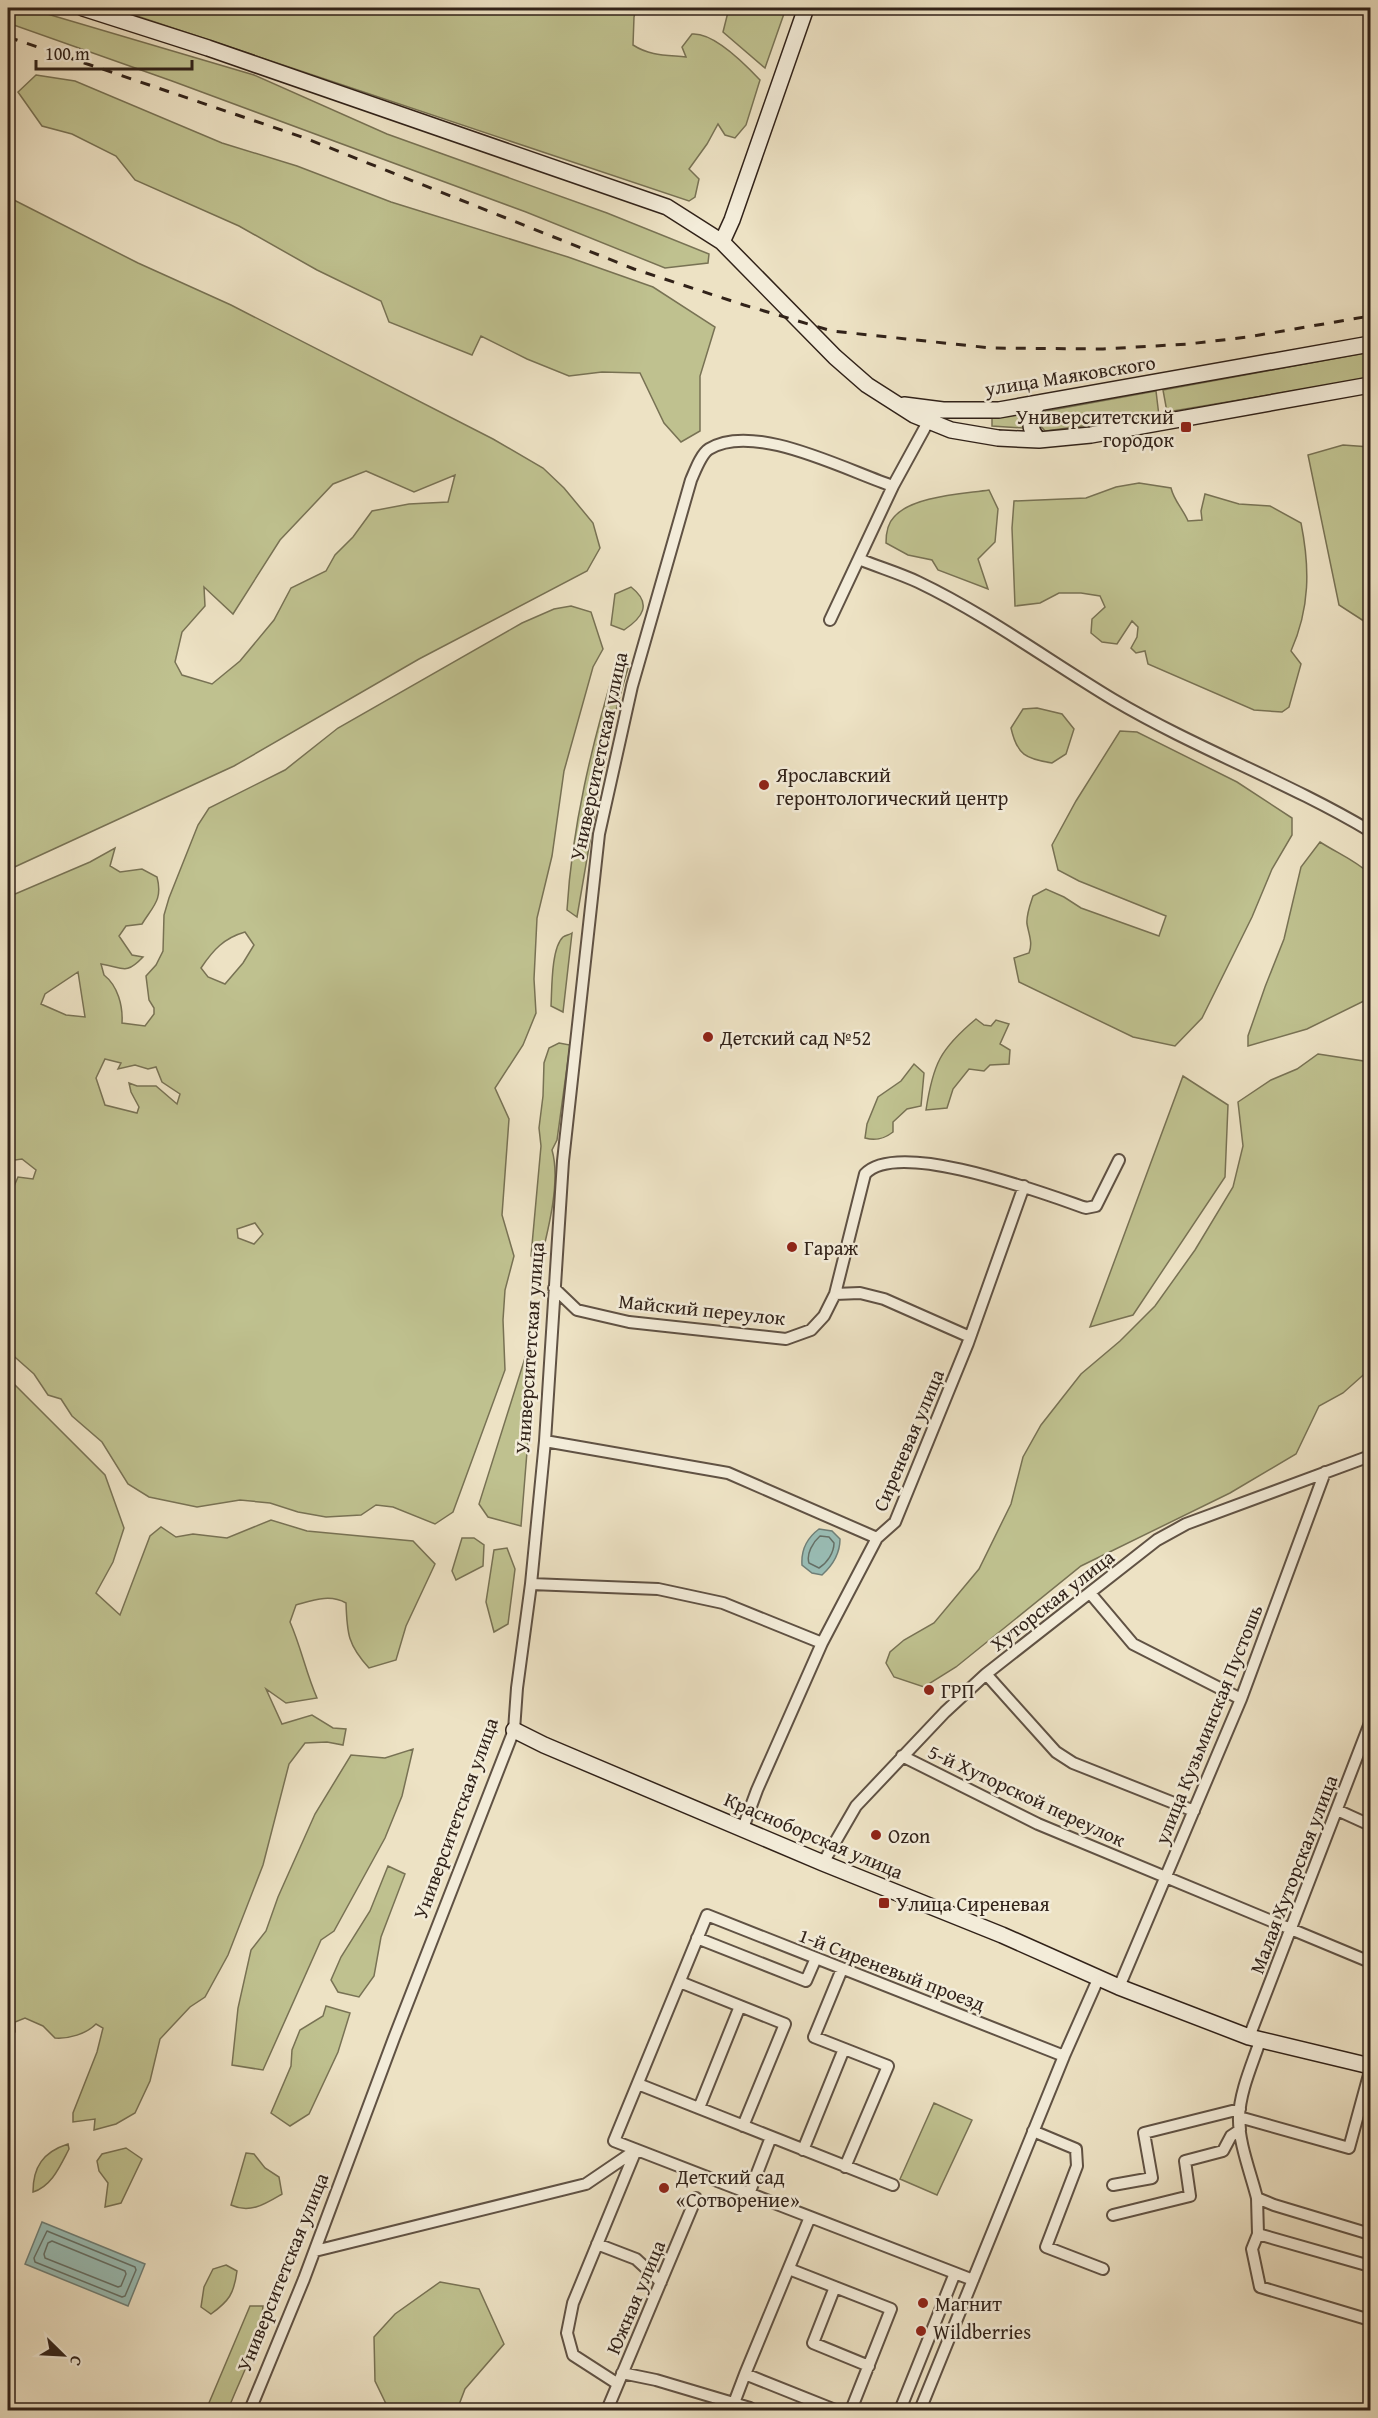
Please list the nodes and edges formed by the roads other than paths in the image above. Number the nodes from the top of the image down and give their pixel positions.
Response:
1 (83, 8) edge
2 (806, 8) edge
3 (722, 242) junction
4 (1371, 344) edge
5 (1371, 385) edge
6 (898, 403) junction
7 (1038, 404) junction
8 (928, 422) junction
9 (1039, 440) junction
10 (893, 486) junction
11 (859, 559) junction
12 (830, 620) dead end
13 (1371, 831) edge
14 (1119, 1160) dead end
15 (1024, 1186) junction
16 (554, 1288) junction
17 (836, 1294) junction
18 (970, 1337) junction
19 (545, 1441) junction
20 (1371, 1456) edge
21 (1325, 1472) junction
22 (877, 1538) junction
23 (531, 1584) junction
24 (1090, 1593) junction
25 (822, 1643) junction
26 (986, 1674) junction
27 (1241, 1699) junction
28 (1371, 1723) edge
29 (514, 1730) junction
30 (902, 1756) junction
31 (1337, 1810) junction
32 (1194, 1811) junction
33 (1371, 1824) edge
34 (743, 1828) junction
35 (823, 1863) junction
36 (1166, 1878) junction
37 (1290, 1929) junction
38 (697, 1938) junction
39 (816, 1958) junction
40 (1371, 1962) edge
41 (842, 1969) junction
42 (1099, 1977) junction
43 (680, 1982) junction
44 (1119, 1987) junction
45 (740, 2006) junction
46 (1254, 2039) junction
47 (844, 2049) junction
48 (1064, 2056) junction
49 (1371, 2066) edge
50 (1371, 2071) edge
51 (638, 2084) junction
52 (699, 2109) junction
53 (1240, 2113) junction
54 (743, 2126) junction
55 (1240, 2130) junction
56 (1034, 2131) junction
57 (771, 2137) junction
58 (636, 2150) junction
59 (803, 2150) junction
60 (845, 2167) junction
61 (893, 2185) dead end
62 (1113, 2186) dead end
63 (749, 2194) junction
64 (696, 2198) dead end
65 (1257, 2198) junction
66 (1113, 2215) dead end
67 (810, 2217) junction
68 (1258, 2234) junction
69 (1371, 2234) edge
70 (597, 2244) junction
71 (315, 2251) junction
72 (1371, 2266) edge
73 (789, 2269) junction
74 (1103, 2270) dead end
75 (955, 2273) junction
76 (973, 2280) junction
77 (660, 2282) junction
78 (835, 2287) junction
79 (1371, 2320) edge
80 (869, 2366) junction
81 (622, 2373) junction
82 (746, 2374) junction
83 (618, 2384) junction
84 (734, 2403) junction
85 (750, 2408) dead end
86 (250, 2410) edge
87 (607, 2410) edge
88 (835, 2410) edge
89 (851, 2410) edge
90 (900, 2410) edge
91 (920, 2410) edge

1 - 3 main road
2 - 3 main road
3 - 6 main road
4 - 7 main road, улица Маяковского
5 - 9 main road
6 - 7 main road, улица Маяковского
6 - 8 main road
7 - 9 main road
8 - 9 main road
8 - 10 street
10 - 11 street
10 - 16 street, Университетская улица
11 - 12 street
11 - 13 street
14 - 15 street
15 - 17 street, Майский переулок
15 - 18 street, Сиреневая улица
16 - 17 street, Майский переулок
16 - 19 street, Университетская улица
17 - 18 street
18 - 22 street, Сиреневая улица
19 - 22 street
19 - 23 street, Университетская улица
20 - 21 street, Хуторская улица
21 - 24 street, Хуторская улица
21 - 27 street, улица Кузьминская Пустошь
22 - 25 street, Сиреневая улица
23 - 25 street
23 - 29 street, Университетская улица
24 - 26 street, Хуторская улица
24 - 27 street
25 - 34 street, Сиреневая улица
26 - 30 street, Хуторская улица
26 - 32 street
27 - 32 street, улица Кузьминская Пустошь
28 - 31 street, Малая Хуторская улица
29 - 34 main road, Красноборская улица
29 - 71 street, Университетская улица
30 - 35 street, Хуторская улица
30 - 36 street, 5-й Хуторской переулок
31 - 33 street
31 - 37 street, Малая Хуторская улица
32 - 36 street, улица Кузьминская Пустошь
34 - 35 main road, Красноборская улица
35 - 42 main road, Красноборская улица
36 - 37 street, 5-й Хуторской переулок
36 - 44 street, улица Кузьминская Пустошь
37 - 40 street, 5-й Хуторской переулок
37 - 46 street, Малая Хуторская улица
38 - 39 street, 1-й Сиреневый проезд
38 - 39 street
38 - 43 street
39 - 41 street, 1-й Сиреневый проезд
41 - 47 street
41 - 48 street, 1-й Сиреневый проезд
42 - 44 main road, Красноборская улица
42 - 48 street
43 - 45 street
43 - 51 street
44 - 46 main road, Красноборская улица
45 - 52 street
45 - 54 street
46 - 49 main road, Красноборская улица
46 - 53 street, Малая Хуторская улица
47 - 59 street
47 - 60 street
48 - 56 street
50 - 53 street
51 - 52 street
51 - 58 street
52 - 54 street
53 - 55 street
53 - 62 street
54 - 57 street
55 - 65 street
55 - 66 street
56 - 74 street
56 - 76 street
57 - 59 street
57 - 63 street
58 - 63 street
58 - 70 street
58 - 71 street
59 - 60 street
60 - 61 street
63 - 67 street
64 - 77 street, Южная улица
65 - 68 street
65 - 69 street
67 - 73 street
67 - 75 street
68 - 72 street
68 - 79 street
70 - 77 street
70 - 83 street
71 - 86 street, Университетская улица
73 - 78 street
73 - 82 street
75 - 76 street
75 - 90 street
76 - 91 street
77 - 81 street, Южная улица
78 - 80 street
78 - 80 street
80 - 89 street
81 - 83 street, Южная улица
81 - 84 street
82 - 84 street
82 - 88 street
83 - 87 street, Южная улица
84 - 85 street

